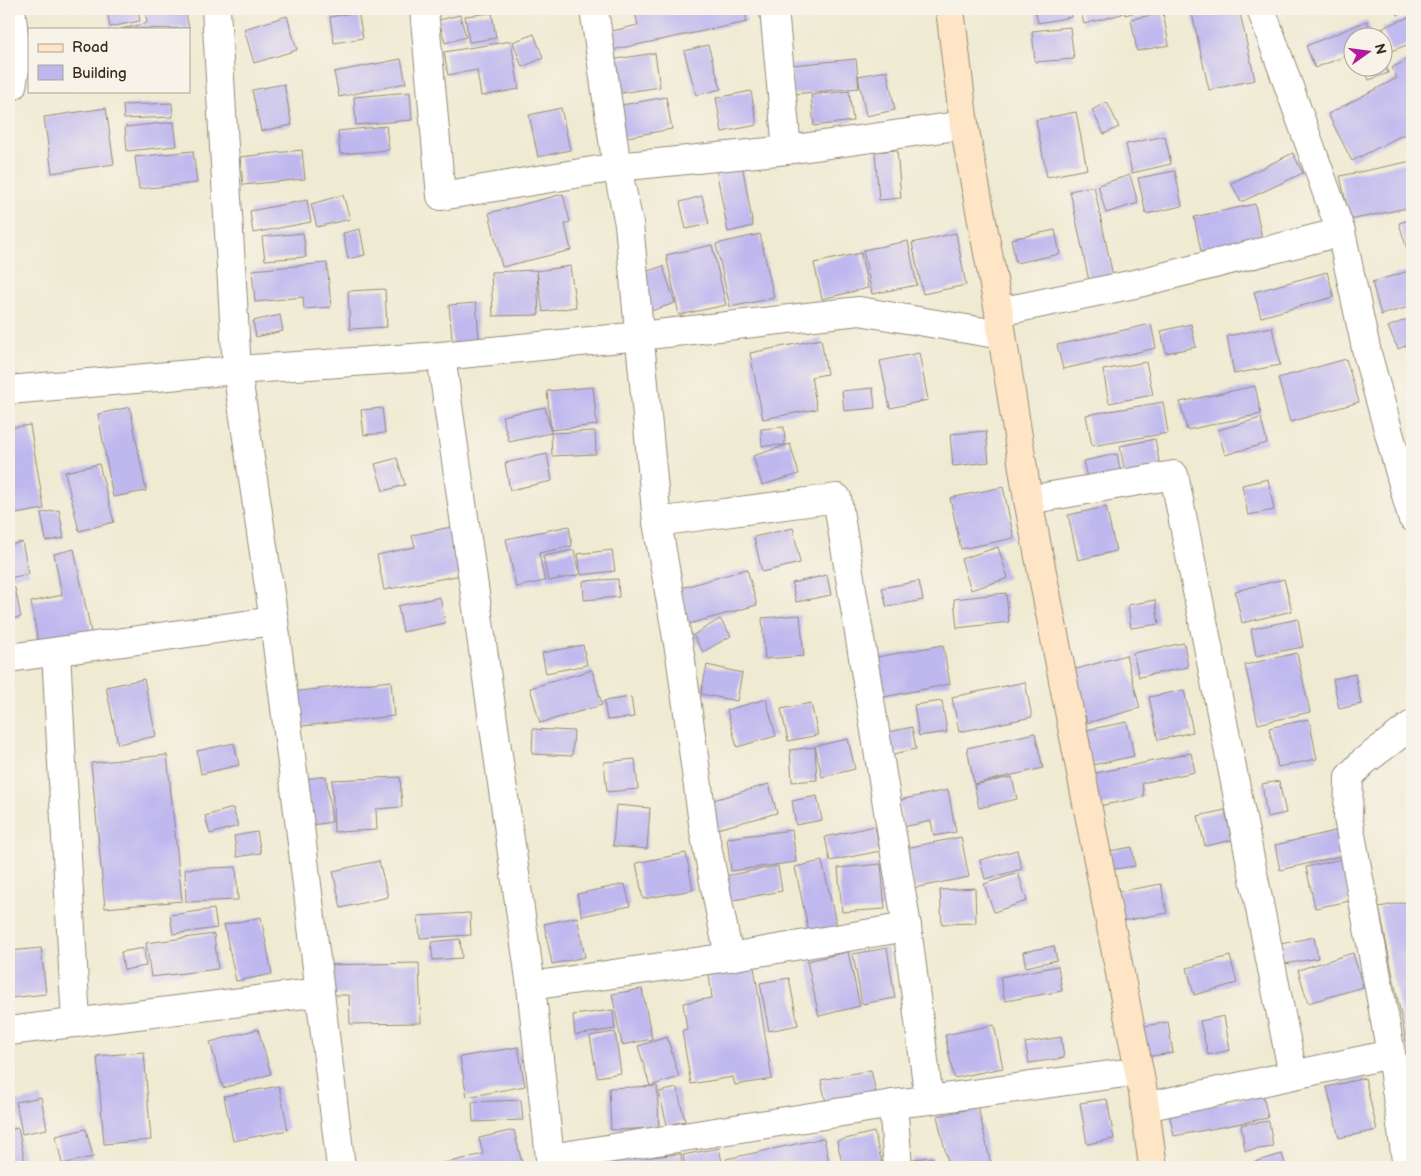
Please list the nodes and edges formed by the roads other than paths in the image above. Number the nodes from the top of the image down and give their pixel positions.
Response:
1 (11, 9) edge
2 (216, 9) edge
3 (424, 9) edge
4 (594, 9) edge
5 (774, 9) edge
6 (950, 9) edge
7 (1261, 9) edge
8 (12, 86) dead end
9 (964, 125) junction
10 (787, 150) junction
11 (617, 167) junction
12 (1341, 232) junction
13 (1000, 323) junction
14 (640, 336) junction
15 (441, 356) junction
16 (236, 370) junction
17 (9, 390) edge
18 (1028, 500) junction
19 (1412, 517) edge
20 (657, 522) junction
21 (274, 621) junction
22 (56, 652) junction
23 (9, 658) edge
24 (1412, 725) edge
25 (907, 927) junction
26 (729, 957) junction
27 (531, 986) junction
28 (320, 992) junction
29 (76, 1023) junction
30 (9, 1030) edge
31 (1391, 1054) junction
32 (1139, 1071) junction
33 (1293, 1075) junction
34 (929, 1100) junction
35 (893, 1104) junction
36 (1146, 1107) junction
37 (341, 1167) edge
38 (898, 1167) edge
39 (1152, 1167) edge
40 (1407, 1167) edge

1 - 8 street
2 - 16 street
3 - 11 street
4 - 11 street
5 - 10 street
6 - 9 street
7 - 12 street
9 - 10 street
9 - 13 street
10 - 11 street
11 - 14 street
12 - 13 street
12 - 19 street
13 - 14 street
13 - 18 street
14 - 15 street
14 - 20 street
15 - 16 street
15 - 27 street
16 - 17 street
16 - 21 street
18 - 32 street
18 - 33 street
20 - 25 street
20 - 26 street
21 - 22 street
21 - 28 street
22 - 23 street
22 - 29 street
24 - 31 street
25 - 26 street
25 - 34 street
26 - 27 street
27 - 35 street
28 - 29 street
28 - 37 street
29 - 30 street
31 - 33 street
31 - 40 street
32 - 34 street
32 - 36 street
33 - 36 street
34 - 35 street
35 - 38 street
36 - 39 street

